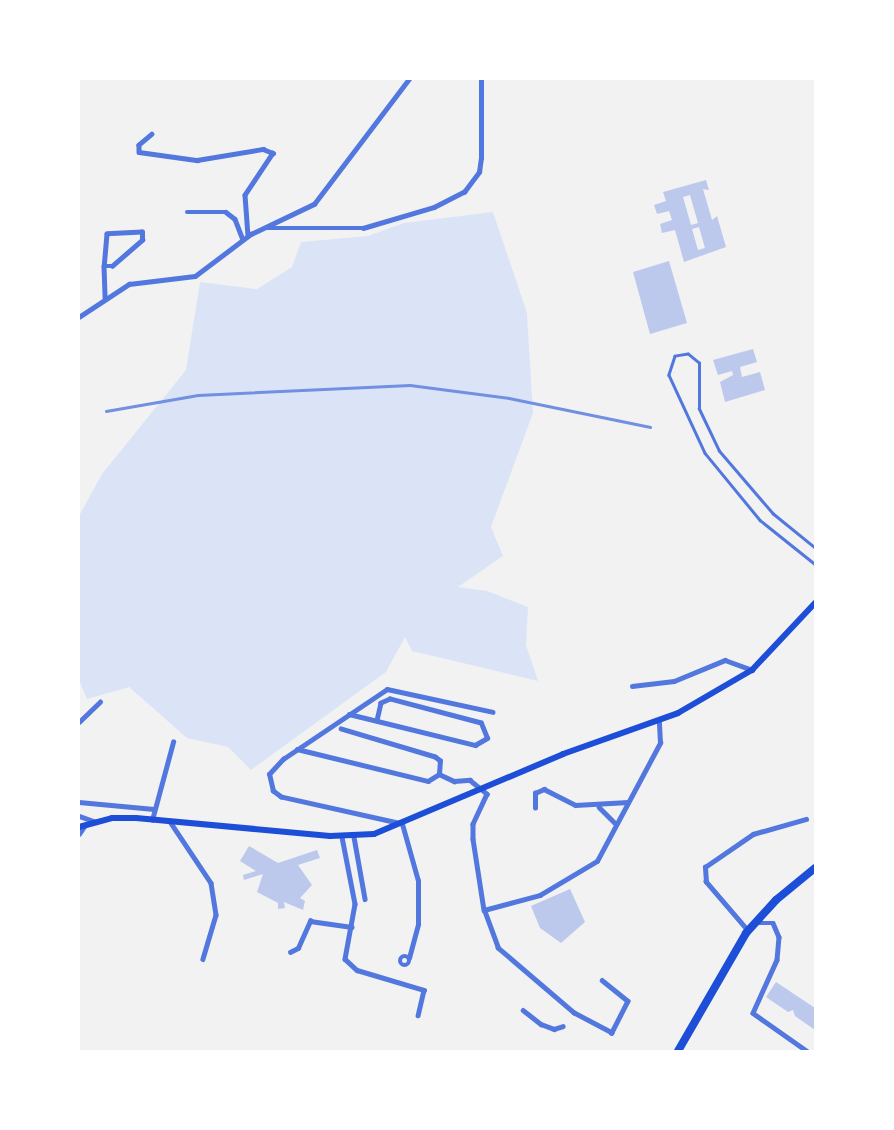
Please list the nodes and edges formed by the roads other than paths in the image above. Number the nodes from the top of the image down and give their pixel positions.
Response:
1 (409, 79) edge
2 (481, 79) edge
3 (152, 134) dead end
4 (186, 212) dead end
5 (265, 228) junction
6 (248, 236) junction
7 (243, 240) junction
8 (104, 266) junction
9 (105, 298) junction
10 (79, 317) edge
11 (815, 548) edge
12 (815, 564) edge
13 (814, 608) edge
14 (752, 670) junction
15 (632, 686) dead end
16 (100, 702) dead end
17 (493, 712) dead end
18 (349, 714) junction
19 (377, 721) junction
20 (79, 722) edge
21 (659, 722) junction
22 (341, 729) dead end
23 (173, 742) dead end
24 (297, 749) junction
25 (438, 774) junction
26 (79, 802) edge
27 (628, 802) junction
28 (597, 807) junction
29 (536, 808) dead end
30 (154, 809) junction
31 (79, 816) edge
32 (806, 819) dead end
33 (152, 820) junction
34 (96, 822) junction
35 (171, 823) junction
36 (402, 824) junction
37 (616, 824) junction
38 (82, 826) edge
39 (79, 834) edge
40 (342, 837) junction
41 (354, 837) junction
42 (815, 868) edge
43 (365, 899) dead end
44 (484, 910) junction
45 (757, 923) junction
46 (352, 927) junction
47 (748, 931) junction
48 (290, 952) dead end
49 (409, 958) dead end
50 (203, 959) dead end
51 (602, 980) dead end
52 (523, 1010) dead end
53 (418, 1014) dead end
54 (563, 1026) dead end
55 (678, 1051) edge
56 (807, 1051) edge

1 - 5 street
2 - 5 street
3 - 6 street
4 - 7 street
5 - 6 street
6 - 7 street
7 - 9 street
8 - 8 street
8 - 9 street
9 - 10 street
11 - 12 lane
13 - 14 main road
14 - 15 street
14 - 21 main road
16 - 20 street
17 - 18 street
18 - 19 street
18 - 24 street
19 - 19 street
21 - 27 street
21 - 36 main road
22 - 25 street
23 - 30 street
24 - 25 street
24 - 36 street
25 - 44 street
26 - 30 street
27 - 28 street
27 - 37 street
28 - 29 street
28 - 37 street
30 - 33 street
31 - 34 street
32 - 47 street
33 - 34 main road
33 - 35 main road
34 - 38 main road
35 - 40 main road
35 - 50 street
36 - 41 main road
36 - 49 street
37 - 44 street
38 - 39 street
40 - 41 main road
40 - 46 street
41 - 43 street
42 - 45 main road
44 - 51 street
45 - 47 main road
45 - 56 street
46 - 48 street
46 - 53 street
47 - 55 main road
52 - 54 street

